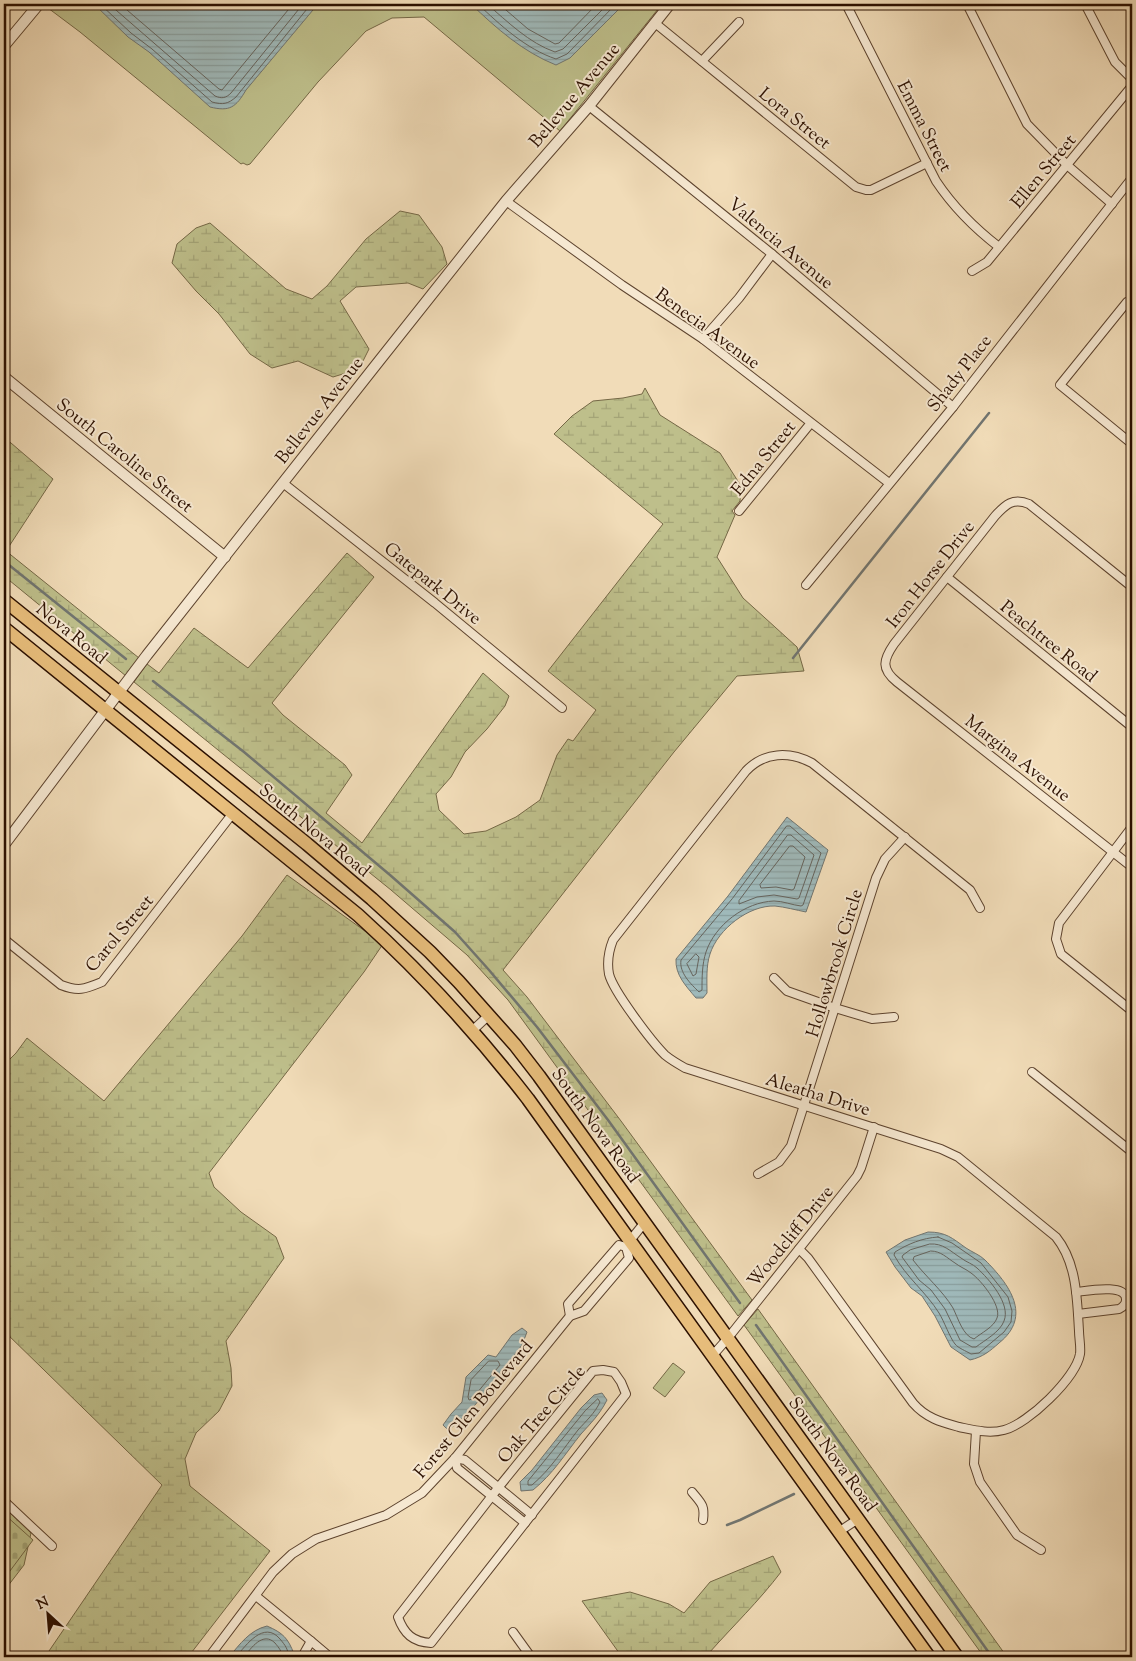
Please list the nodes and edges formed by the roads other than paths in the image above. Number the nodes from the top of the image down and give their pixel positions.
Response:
1 (39, 4) edge
2 (670, 4) edge
3 (846, 4) edge
4 (966, 4) edge
5 (1085, 4) edge
6 (739, 22) dead end
7 (655, 23) junction
8 (4, 46) edge
9 (702, 62) junction
10 (1132, 79) edge
11 (1132, 86) edge
12 (589, 106) junction
13 (927, 163) junction
14 (1067, 166) junction
15 (1132, 178) edge
16 (506, 202) junction
17 (1112, 204) junction
18 (999, 247) junction
19 (772, 254) junction
20 (972, 271) dead end
21 (1130, 304) edge
22 (703, 340) junction
23 (4, 377) edge
24 (953, 407) junction
25 (810, 424) junction
26 (1132, 444) edge
27 (283, 482) junction
28 (889, 483) junction
29 (738, 511) dead end
30 (225, 557) junction
31 (947, 577) junction
32 (806, 585) dead end
33 (1132, 586) edge
34 (4, 600) edge
35 (4, 628) edge
36 (887, 671) joint
37 (119, 694) junction
38 (562, 708) dead end
39 (105, 711) junction
40 (1132, 727) edge
41 (232, 814) junction
42 (1132, 827) edge
43 (905, 837) junction
44 (4, 844) edge
45 (1113, 851) junction
46 (1132, 867) edge
47 (980, 908) dead end
48 (4, 939) edge
49 (774, 978) dead end
50 (835, 1008) junction
51 (1132, 1011) edge
52 (489, 1015) junction
53 (894, 1017) dead end
54 (473, 1030) junction
55 (1032, 1072) dead end
56 (805, 1106) junction
57 (874, 1127) junction
58 (1132, 1152) edge
59 (758, 1174) dead end
60 (645, 1222) junction
61 (628, 1244) junction
62 (799, 1249) junction
63 (1076, 1292) junction
64 (1078, 1314) junction
65 (570, 1316) junction
66 (728, 1338) junction
67 (712, 1355) junction
68 (976, 1431) junction
69 (454, 1458) junction
70 (498, 1488) junction
71 (692, 1492) dead end
72 (492, 1497) junction
73 (4, 1501) edge
74 (532, 1515) junction
75 (858, 1519) junction
76 (703, 1520) dead end
77 (525, 1524) junction
78 (840, 1531) junction
79 (52, 1546) dead end
80 (1041, 1550) dead end
81 (256, 1596) junction
82 (512, 1632) dead end
83 (311, 1641) junction
84 (209, 1657) edge
85 (302, 1657) edge
86 (330, 1657) edge
87 (531, 1657) edge
88 (929, 1657) edge
89 (957, 1657) edge

1 - 8 street
2 - 7 street, Bellevue Avenue
3 - 13 street, Emma Street
4 - 14 street
5 - 10 street
6 - 9 street
7 - 9 street, Lora Street
7 - 12 street, Bellevue Avenue
9 - 13 street, Lora Street
11 - 14 street, Ellen Street
12 - 16 street, Bellevue Avenue
12 - 19 street, Valencia Avenue
13 - 18 street, Emma Street
14 - 17 street
14 - 18 street, Ellen Street
15 - 17 street, Shady Place
16 - 22 street, Benecia Avenue
16 - 27 street, Bellevue Avenue
17 - 24 street, Shady Place
18 - 20 street, Ellen Street
19 - 22 street
19 - 24 street, Valencia Avenue
21 - 26 street
22 - 25 street, Benecia Avenue
23 - 30 street, South Caroline Street
24 - 28 street, Shady Place
25 - 28 street, Benecia Avenue
25 - 29 street, Edna Street
27 - 30 street, Bellevue Avenue
27 - 38 street, Gatepark Drive
28 - 32 street, Shady Place
30 - 37 street, Bellevue Avenue
31 - 33 street, Iron Horse Drive
31 - 36 street, Iron Horse Drive
31 - 40 street, Peachtree Road
34 - 37 main road, Nova Road
35 - 39 main road
36 - 45 street, Margina Avenue
37 - 39 street, Bellevue Avenue
37 - 52 main road, South Nova Road
39 - 41 main road
39 - 44 street, Bellevue Avenue
41 - 48 street, Carol Street
41 - 54 main road
42 - 45 street
43 - 47 street, Aleatha Drive
43 - 50 street, Hollowbrook Circle
43 - 56 street, Aleatha Drive
45 - 46 street, Margina Avenue
45 - 51 street
49 - 50 street
50 - 53 street
50 - 56 street, Hollowbrook Circle
52 - 54 street
52 - 60 main road, South Nova Road
54 - 61 main road
55 - 58 street
56 - 57 street, Aleatha Drive
56 - 59 street, Hollowbrook Circle
57 - 62 street, Woodcliff Drive
57 - 63 street, Aleatha Drive
60 - 61 street
60 - 66 main road, South Nova Road
61 - 65 street, Forest Glen Boulevard
61 - 65 street, Forest Glen Boulevard
61 - 67 main road
62 - 66 street, Woodcliff Drive
62 - 68 street, Aleatha Drive
63 - 64 street, Aleatha Drive
63 - 64 street
64 - 68 street, Aleatha Drive
65 - 69 street, Forest Glen Boulevard
66 - 67 street, Woodcliff Drive
66 - 75 main road, South Nova Road
67 - 78 main road
68 - 80 street
69 - 70 street, Oak Tree Circle
69 - 72 street
69 - 81 street, Forest Glen Boulevard
70 - 72 street, Oak Tree Circle
70 - 74 street, Oak Tree Circle
70 - 74 street, Oak Tree Circle
71 - 76 street
72 - 77 street
72 - 77 street, Oak Tree Circle
73 - 79 street
74 - 77 street, Oak Tree Circle
75 - 78 street
75 - 89 main road, South Nova Road
78 - 88 main road
81 - 83 street
81 - 84 street, Forest Glen Boulevard
82 - 87 street
83 - 85 street
83 - 86 street

